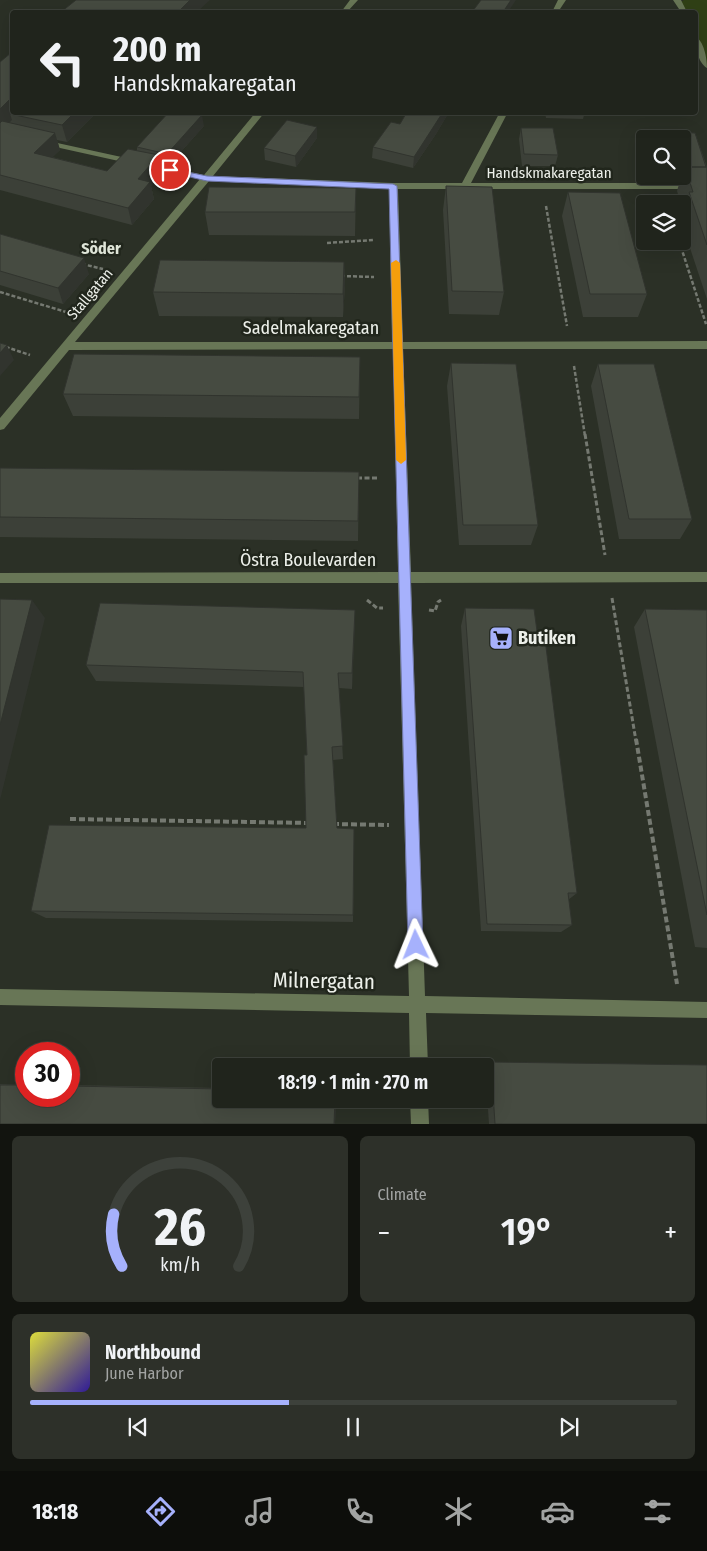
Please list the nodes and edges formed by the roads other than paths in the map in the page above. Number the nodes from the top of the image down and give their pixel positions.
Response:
1 (354, 0) edge
2 (346, 10) edge
3 (698, 45) edge
4 (707, 66) edge
5 (259, 115) edge
6 (502, 115) edge
7 (34, 140) edge
8 (207, 178) junction
9 (393, 186) junction
10 (707, 186) edge
11 (465, 187) junction
12 (398, 345) junction
13 (707, 345) edge
14 (66, 346) junction
15 (0, 426) edge
16 (707, 576) edge
17 (404, 577) junction
18 (0, 578) edge
19 (0, 997) edge
20 (418, 1005) junction
21 (707, 1010) edge
22 (419, 1058) edge
23 (419, 1108) edge
24 (420, 1124) edge

1 - 2 street
3 - 4 street
5 - 8 street, Stallgatan
6 - 11 street
7 - 8 street, Handskmakaregatan
8 - 9 street, Handskmakaregatan
8 - 14 street, Stallgatan
9 - 11 street, Handskmakaregatan
9 - 12 street
10 - 11 street, Handskmakaregatan
12 - 13 street, Sadelmakaregatan
12 - 14 street, Sadelmakaregatan
12 - 17 street
14 - 15 street, Stallgatan
16 - 17 street, Östra Boulevarden
17 - 18 street, Östra Boulevarden
17 - 20 street
19 - 20 street, Milnergatan
20 - 21 street, Milnergatan
20 - 22 street
23 - 24 street

